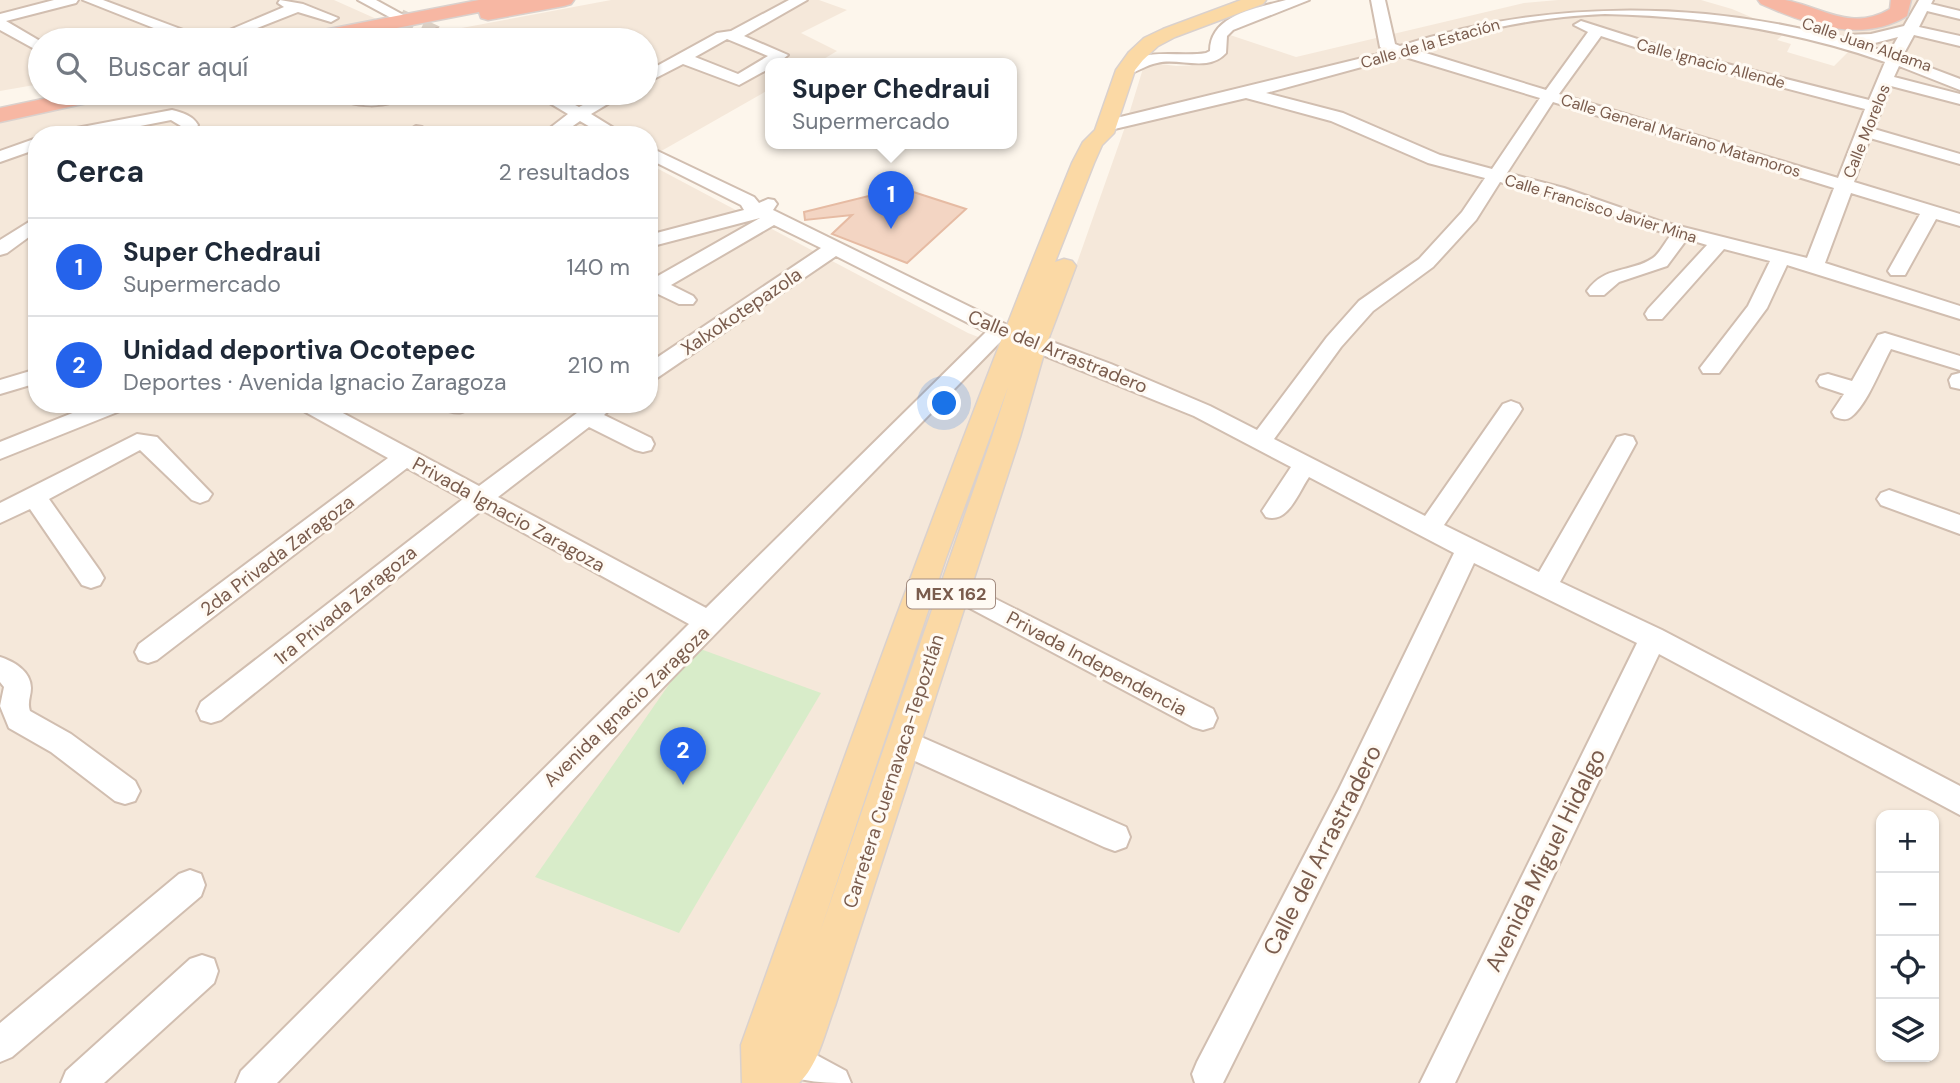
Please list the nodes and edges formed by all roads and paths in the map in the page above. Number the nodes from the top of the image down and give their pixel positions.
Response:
1 (71, 0) edge
2 (90, 0) edge
3 (274, 0) edge
4 (365, 0) edge
5 (511, 0) edge
6 (564, 0) edge
7 (800, 0) edge
8 (1257, 0) edge
9 (1302, 0) edge
10 (1378, 0) edge
11 (1780, 0) edge
12 (1886, 0) edge
13 (1901, 0) edge
14 (1925, 3) edge
15 (298, 7) junction
16 (1760, 9) edge
17 (1550, 12) junction
18 (1960, 15) edge
19 (400, 17) tunnel mouth
20 (0, 18) edge
21 (331, 18) dead end
22 (0, 24) edge
23 (165, 28) edge
24 (245, 28) edge
25 (365, 28) edge
26 (424, 28) edge
27 (1910, 29) junction
28 (1814, 30) junction
29 (1597, 31) junction
30 (1169, 33) junction
31 (734, 35) junction
32 (1742, 38) dead end
33 (1851, 38) junction
34 (28, 40) edge
35 (1960, 41) edge
36 (1401, 51) junction
37 (1896, 56) junction
38 (1177, 57) junction
39 (682, 58) junction
40 (775, 58) edge
41 (765, 64) edge
42 (1126, 70) junction
43 (658, 71) edge
44 (1960, 78) edge
45 (1886, 80) junction
46 (1287, 82) junction
47 (1960, 85) edge
48 (28, 87) edge
49 (0, 92) edge
50 (1246, 92) junction
51 (28, 93) edge
52 (1549, 96) junction
53 (0, 98) edge
54 (1960, 99) edge
55 (41, 105) edge
56 (563, 105) edge
57 (596, 105) edge
58 (1874, 106) junction
59 (0, 113) edge
60 (579, 114) junction
61 (1107, 123) junction
62 (114, 126) edge
63 (189, 126) edge
64 (562, 126) edge
65 (601, 126) edge
66 (1864, 131) junction
67 (28, 146) edge
68 (0, 157) edge
69 (658, 157) edge
70 (1960, 159) edge
71 (1495, 177) junction
72 (1844, 184) junction
73 (1931, 211) junction
74 (761, 212) junction
75 (1960, 220) edge
76 (28, 229) edge
77 (658, 230) edge
78 (1682, 233) junction
79 (658, 239) edge
80 (1719, 243) junction
81 (0, 249) edge
82 (833, 249) junction
83 (1781, 258) junction
84 (1814, 265) junction
85 (1898, 271) dead end
86 (658, 284) edge
87 (658, 289) edge
88 (1597, 291) dead end
89 (686, 300) dead end
90 (1960, 313) edge
91 (1656, 314) dead end
92 (1016, 336) junction
93 (1960, 363) edge
94 (658, 367) edge
95 (1711, 368) dead end
96 (28, 377) edge
97 (4, 379) edge
98 (1828, 380) dead end
99 (1858, 391) junction
100 (1511, 410) dead end
101 (1843, 412) dead end
102 (60, 413) edge
103 (95, 413) edge
104 (325, 413) edge
105 (591, 413) edge
106 (599, 413) edge
107 (0, 437) edge
108 (1261, 440) junction
109 (1625, 443) dead end
110 (643, 444) dead end
111 (0, 451) edge
112 (406, 457) junction
113 (1305, 464) junction
114 (200, 494) dead end
115 (33, 495) junction
116 (478, 499) junction
117 (1889, 499) dead end
118 (1274, 511) dead end
119 (0, 514) edge
120 (1960, 525) edge
121 (1429, 528) junction
122 (1468, 549) junction
123 (91, 579) dead end
124 (1545, 585) junction
125 (954, 588) junction
126 (710, 623) junction
127 (1653, 638) junction
128 (148, 652) dead end
129 (0, 668) edge
130 (211, 711) dead end
131 (1203, 718) dead end
132 (903, 742) junction
133 (125, 791) dead end
134 (1960, 801) edge
135 (1115, 837) dead end
136 (190, 885) dead end
137 (202, 971) dead end
138 (0, 1045) edge
139 (772, 1068) edge
140 (1209, 1074) dead end
141 (78, 1083) edge
142 (253, 1083) edge
143 (834, 1083) edge
144 (1437, 1083) edge

1 - 20 street
2 - 23 street
3 - 15 street
4 - 19 street
5 - 25 highway
6 - 26 highway
7 - 31 street
8 - 30 main road, MEX 162
9 - 38 street
10 - 36 street
11 - 12 highway
13 - 16 highway
14 - 18 street
14 - 27 street, Calle Morelos
15 - 21 street
15 - 24 street
16 - 17 street, Calle de la Estación
16 - 28 street, Calle Juan Aldama
16 - 32 street
17 - 29 street, Calle Ignacio Allende
17 - 36 street, Calle de la Estación
22 - 34 street
27 - 33 street
27 - 35 street
27 - 37 street, Calle Morelos
28 - 33 street, Calle Juan Aldama
28 - 37 street
29 - 52 street
29 - 58 street, Calle Ignacio Allende
30 - 38 street
30 - 42 main road, MEX 162
31 - 39 street
31 - 40 street
33 - 37 street, Calle Juan Aldama
36 - 46 street, Calle de la Estación
36 - 52 street, Calle General Mariano Matamoros
37 - 44 street, Calle Juan Aldama
37 - 45 street, Calle Morelos
37 - 47 street
38 - 42 street
39 - 41 street
39 - 43 street
42 - 61 main road, MEX 162
45 - 54 street, Calle Juan Aldama
45 - 58 street, Calle Morelos
46 - 50 street, Calle de la Estación
46 - 61 street
48 - 49 highway
50 - 61 street, Calle de la Estación
50 - 71 street, Calle Francisco Javier Mina
51 - 53 highway
52 - 71 street
52 - 72 street, Calle General Mariano Matamoros
55 - 59 highway
56 - 60 street
57 - 60 street
58 - 66 street, Calle Morelos
60 - 64 street
60 - 65 street
61 - 92 main road, Carretera Cuernavaca-Tepoztlán / MEX 162
62 - 63 street
66 - 70 street
66 - 72 street, Calle Morelos
67 - 68 street
69 - 74 street, Calle del Arrastradero
71 - 78 street, Calle Francisco Javier Mina
71 - 108 street
72 - 73 street, Calle General Mariano Matamoros
72 - 84 street, Calle Morelos
73 - 75 street, Calle General Mariano Matamoros
73 - 85 street
74 - 77 street
74 - 79 street
74 - 82 street, Calle del Arrastradero
74 - 86 street
76 - 81 street
78 - 80 street, Calle Francisco Javier Mina
78 - 88 street
80 - 83 street, Calle Francisco Javier Mina
80 - 91 street
82 - 92 street, Calle del Arrastradero
82 - 94 street, Xalxokotepazola
83 - 84 street, Calle Francisco Javier Mina
83 - 95 street
84 - 90 street, Calle Francisco Javier Mina
87 - 89 street
92 - 108 street, Calle del Arrastradero
92 - 125 main road, Carretera Cuernavaca-Tepoztlán / MEX 162
92 - 126 street, Avenida Ignacio Zaragoza
92 - 139 main road, Carretera Cuernavaca-Tepoztlán / MEX 162
93 - 99 street
96 - 97 street
98 - 99 street
99 - 101 street
100 - 121 street
102 - 107 street
103 - 111 street
104 - 112 street, Privada Ignacio Zaragoza
105 - 116 street
106 - 110 street
108 - 113 street, Calle del Arrastradero
109 - 124 street
112 - 116 street, Privada Ignacio Zaragoza
112 - 128 street, 2da Privada Zaragoza
113 - 118 street
113 - 121 street, Calle del Arrastradero
114 - 115 street
115 - 119 street
115 - 123 street
116 - 126 street, Privada Ignacio Zaragoza
116 - 130 street, 1ra Privada Zaragoza
117 - 120 street
121 - 122 street, Calle del Arrastradero
122 - 124 street, Calle del Arrastradero
122 - 140 street, Calle del Arrastradero
124 - 127 street, Calle del Arrastradero
125 - 131 street, Privada Independencia
125 - 132 main road, Carretera Cuernavaca-Tepoztlán / MEX 162
126 - 142 street, Avenida Ignacio Zaragoza
127 - 134 street, Calle del Arrastradero
127 - 144 street, Avenida Miguel Hidalgo
129 - 133 street
132 - 135 street
132 - 139 main road, Carretera Cuernavaca-Tepoztlán / MEX 162
136 - 138 street
137 - 141 street
139 - 143 street

